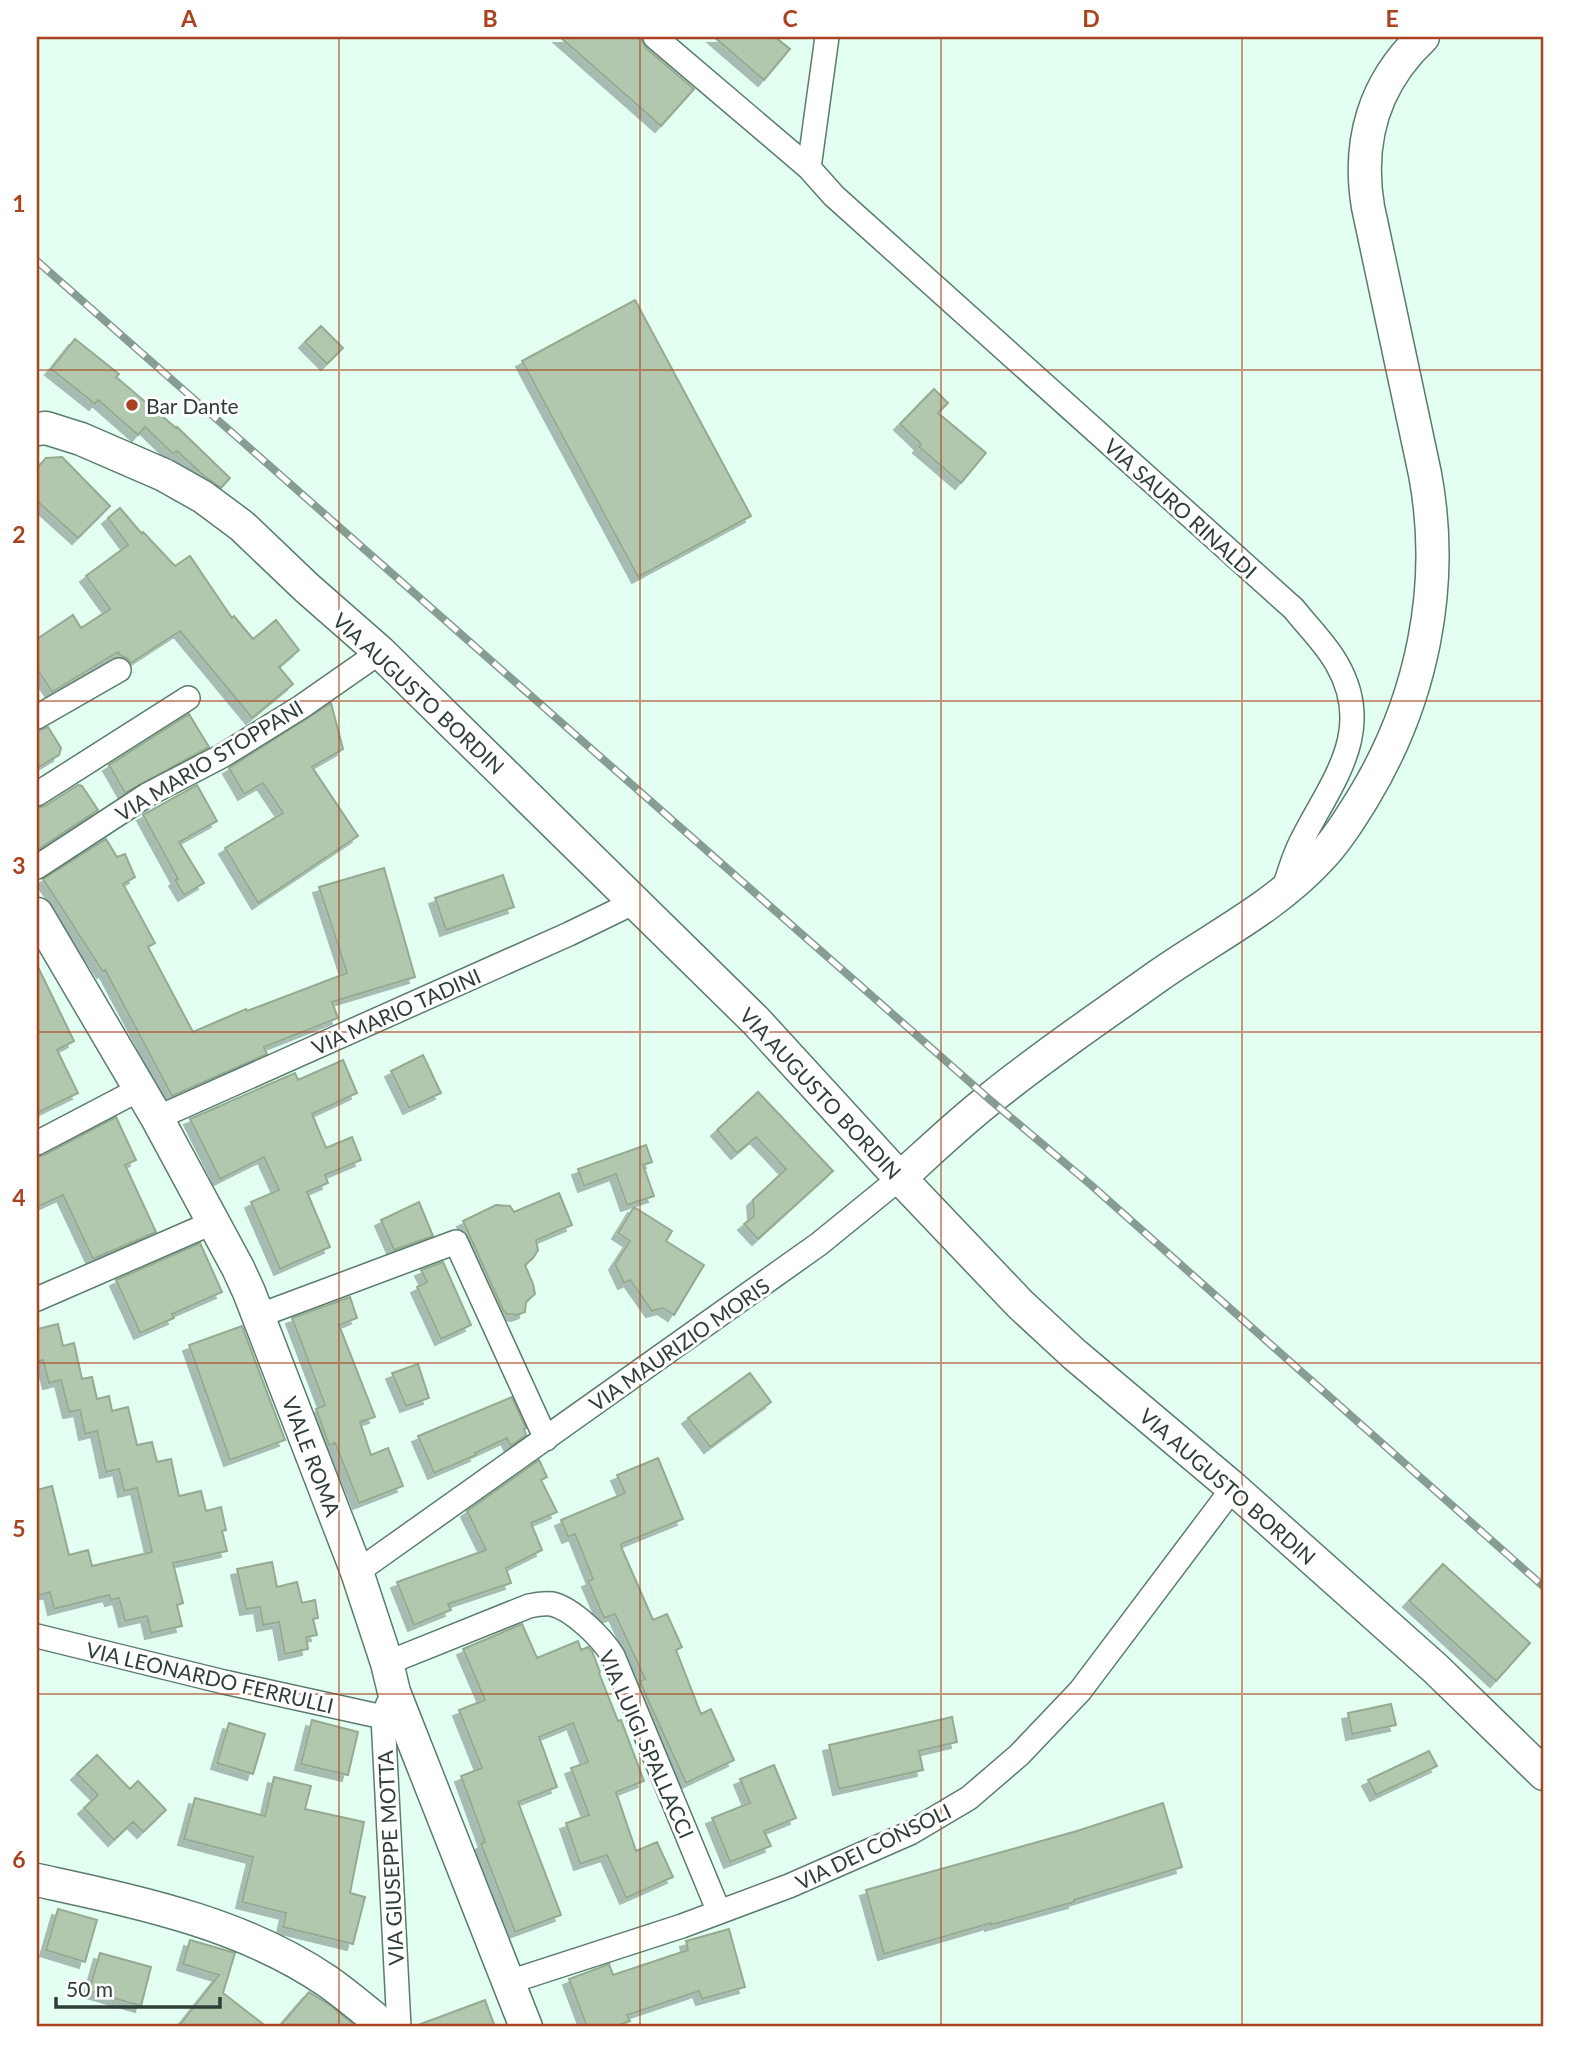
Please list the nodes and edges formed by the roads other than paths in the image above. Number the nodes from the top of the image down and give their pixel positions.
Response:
1 (655, 37) edge
2 (827, 37) edge
3 (1423, 37) edge
4 (809, 168) junction
5 (37, 429) edge
6 (380, 652) junction
7 (119, 670) dead end
8 (188, 698) dead end
9 (37, 717) edge
10 (37, 794) edge
11 (37, 867) edge
12 (1283, 892) junction
13 (635, 902) junction
14 (39, 922) edge
15 (140, 1089) junction
16 (157, 1118) junction
17 (37, 1143) edge
18 (900, 1178) junction
19 (214, 1222) junction
20 (37, 1299) edge
21 (258, 1316) junction
22 (545, 1438) junction
23 (1234, 1488) junction
24 (357, 1572) junction
25 (37, 1636) edge
26 (388, 1690) junction
27 (1544, 1774) edge
28 (37, 1880) edge
29 (719, 1912) junction
30 (509, 1982) junction
31 (385, 2027) edge
32 (398, 2027) edge
33 (526, 2027) edge

1 - 4 street, VIA SAURO RINALDI
2 - 4 street
3 - 12 street, VIA MAURIZIO MORIS
4 - 12 street, VIA SAURO RINALDI
5 - 6 street, VIA AUGUSTO BORDIN
6 - 11 street, VIA MARIO STOPPANI
6 - 13 street, VIA AUGUSTO BORDIN
7 - 9 street
8 - 10 street
12 - 18 street, VIA MAURIZIO MORIS
13 - 16 street, VIA MARIO TADINI
13 - 18 street, VIA AUGUSTO BORDIN
14 - 15 street, VIALE ROMA
15 - 16 street, VIALE ROMA
15 - 17 street
16 - 19 street, VIALE ROMA
18 - 22 street, VIA MAURIZIO MORIS
18 - 23 street, VIA AUGUSTO BORDIN
19 - 20 street
19 - 21 street, VIALE ROMA
21 - 22 street
21 - 24 street, VIALE ROMA
22 - 24 street, VIA MAURIZIO MORIS
23 - 27 street, VIA AUGUSTO BORDIN
23 - 29 street, VIA DEI CONSOLI
24 - 26 street, VIALE ROMA
25 - 26 street, VIA LEONARDO FERRULLI
26 - 29 street, VIA LUIGI SPALLACCI
26 - 30 street, VIALE ROMA
26 - 32 street, VIA GIUSEPPE MOTTA
28 - 31 street
29 - 30 street, VIA DEI CONSOLI
30 - 33 street, VIALE ROMA

